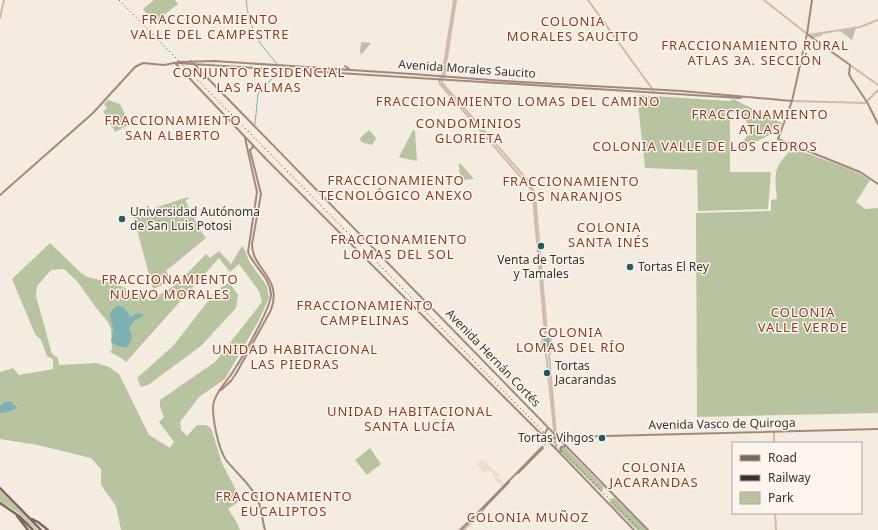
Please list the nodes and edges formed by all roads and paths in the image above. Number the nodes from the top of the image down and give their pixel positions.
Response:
1 (4, 0) edge
2 (455, 0) edge
3 (588, 0) edge
4 (764, 0) edge
5 (812, 0) edge
6 (0, 18) edge
7 (878, 20) edge
8 (809, 35) junction
9 (192, 62) junction
10 (175, 63) junction
11 (850, 65) junction
12 (345, 66) dead end
13 (350, 70) junction
14 (442, 78) junction
15 (878, 85) edge
16 (878, 90) edge
17 (653, 91) junction
18 (454, 97) junction
19 (452, 99) junction
20 (792, 101) junction
21 (867, 102) junction
22 (878, 124) edge
23 (245, 137) junction
24 (254, 146) junction
25 (878, 184) edge
26 (0, 195) edge
27 (548, 335) junction
28 (544, 336) junction
29 (545, 352) junction
30 (550, 353) junction
31 (219, 392) junction
32 (548, 427) junction
33 (878, 429) edge
34 (553, 432) junction
35 (774, 432) junction
36 (540, 434) junction
37 (543, 437) junction
38 (555, 437) junction
39 (566, 437) tunnel mouth
40 (774, 442) edge
41 (566, 446) junction
42 (542, 447) tunnel mouth
43 (556, 450) junction
44 (560, 453) junction
45 (0, 488) edge
46 (0, 503) edge
47 (13, 511) junction
48 (776, 514) edge
49 (30, 518) junction
50 (32, 529) edge
51 (28, 530) edge
52 (41, 530) edge
53 (48, 530) edge
54 (265, 530) edge
55 (463, 530) edge
56 (634, 530) edge
57 (648, 530) edge
58 (776, 530) edge

1 - 6 street
2 - 14 street
3 - 17 street
4 - 8 street
5 - 8 main road
7 - 8 street
8 - 11 main road
8 - 20 main road
9 - 10 main road
9 - 13 main road, Avenida Morales Saucito
9 - 14 main road, Avenida Morales Saucito
9 - 32 main road, Avenida Hernán Cortés
10 - 23 main road, Avenida Hernán Cortés
10 - 26 main road
11 - 15 street
11 - 21 main road
12 - 13 main road
13 - 14 main road, Avenida Morales Saucito
14 - 17 main road, Avenida Morales Saucito
14 - 18 street
14 - 19 street
16 - 21 street
17 - 20 main road, Avenida Morales Saucito
18 - 19 street
18 - 27 street
19 - 28 street
20 - 21 street, Avenida Morales Saucito
20 - 25 main road
21 - 22 main road
23 - 24 main road, Avenida Hernán Cortés
23 - 31 main road
24 - 31 main road
24 - 36 main road, Avenida Hernán Cortés
27 - 28 street
27 - 30 street
28 - 29 street
29 - 30 street
29 - 34 street
30 - 38 street
31 - 54 main road
32 - 34 main road, Avenida Hernán Cortés
32 - 36 main road
33 - 35 main road, Avenida Vasco de Quiroga
34 - 38 main road, Avenida Hernán Cortés
35 - 39 main road, Avenida Vasco de Quiroga
35 - 40 street
36 - 37 main road, Avenida Hernán Cortés
37 - 38 main road
37 - 43 main road, Avenida Hernán Cortés
38 - 41 main road, Avenida Hernán Cortés
38 - 43 street
41 - 44 main road
41 - 57 main road, Avenida Hernán Cortés
42 - 55 main road
43 - 44 main road, Avenida Hernán Cortés
44 - 56 main road, Avenida Hernán Cortés
45 - 49 main road
46 - 47 main road
47 - 50 main road
47 - 51 main road
48 - 58 street
49 - 52 main road
49 - 53 main road

